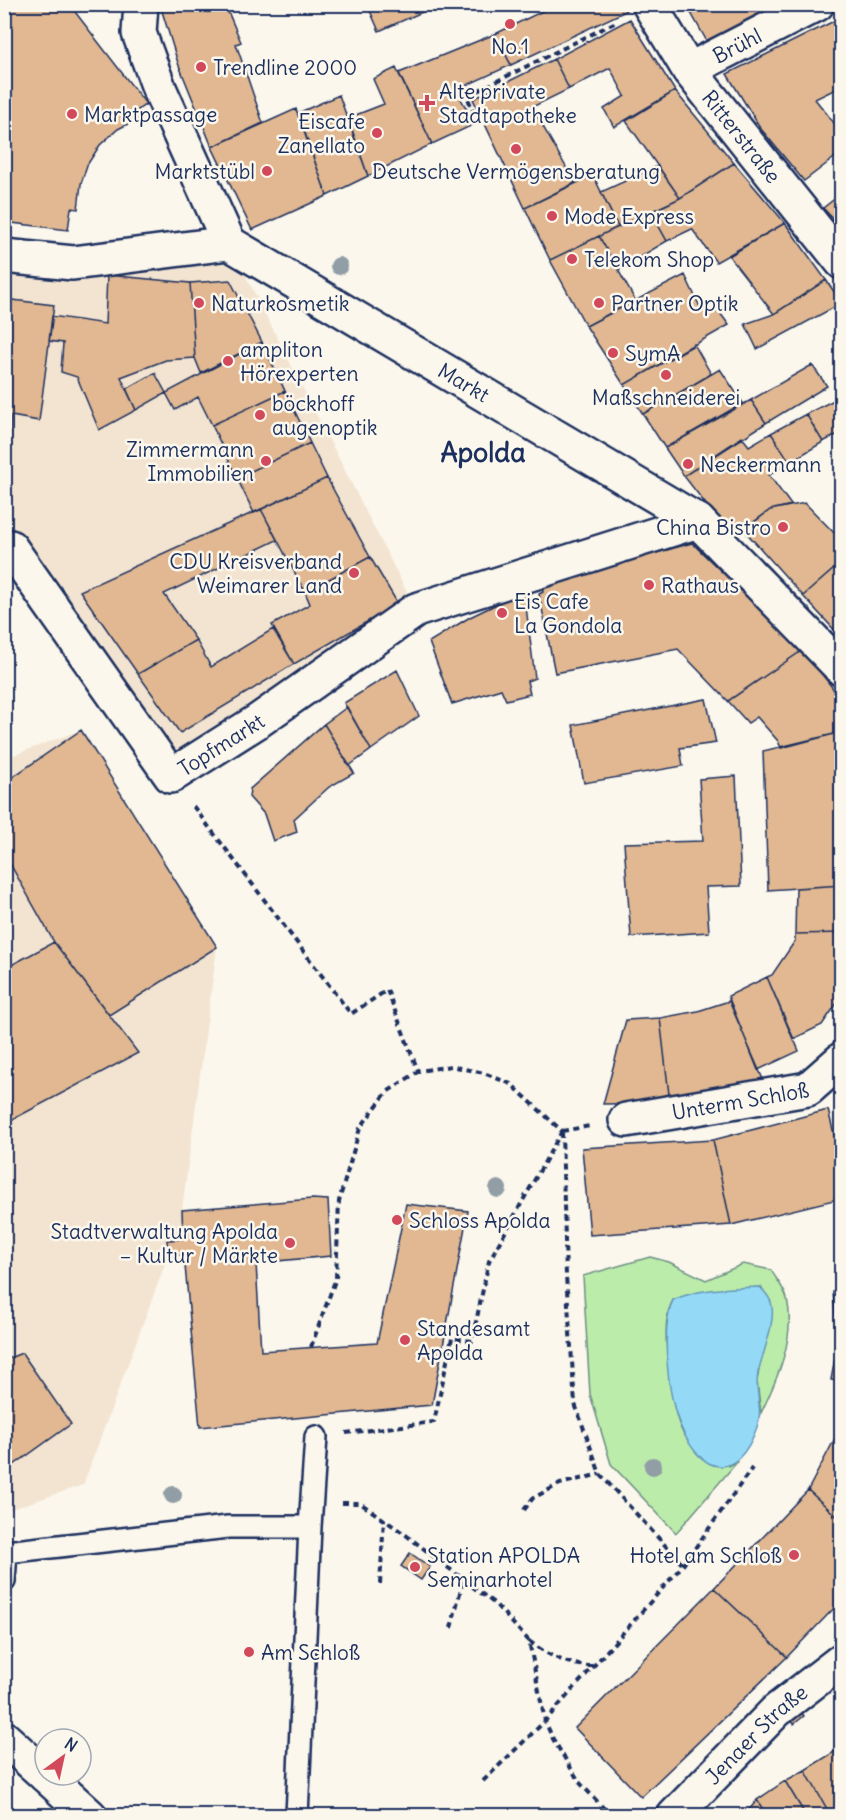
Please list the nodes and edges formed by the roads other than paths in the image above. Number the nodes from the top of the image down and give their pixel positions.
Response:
1 (141, 4) edge
2 (817, 4) edge
3 (649, 5) edge
4 (689, 70) junction
5 (229, 243) junction
6 (4, 256) edge
7 (842, 262) edge
8 (698, 520) junction
9 (4, 548) edge
10 (842, 669) edge
11 (842, 1059) edge
12 (626, 1120) dead end
13 (316, 1437) road end
14 (310, 1527) junction
15 (4, 1581) edge
16 (842, 1660) edge
17 (4, 1738) edge
18 (33, 1764) edge
19 (58, 1787) edge
20 (90, 1815) edge
21 (297, 1815) edge
22 (674, 1815) edge

1 - 5 street
2 - 4 street, Brühl
3 - 4 street, Ritterstraße
4 - 7 street, Ritterstraße
5 - 6 street
5 - 8 street, Markt
8 - 9 street, Topfmarkt
8 - 10 street, Markt
11 - 12 street, Unterm Schloß
13 - 14 lane
14 - 15 lane
14 - 21 lane
16 - 22 street, Jenaer Straße
17 - 18 street
19 - 20 street

